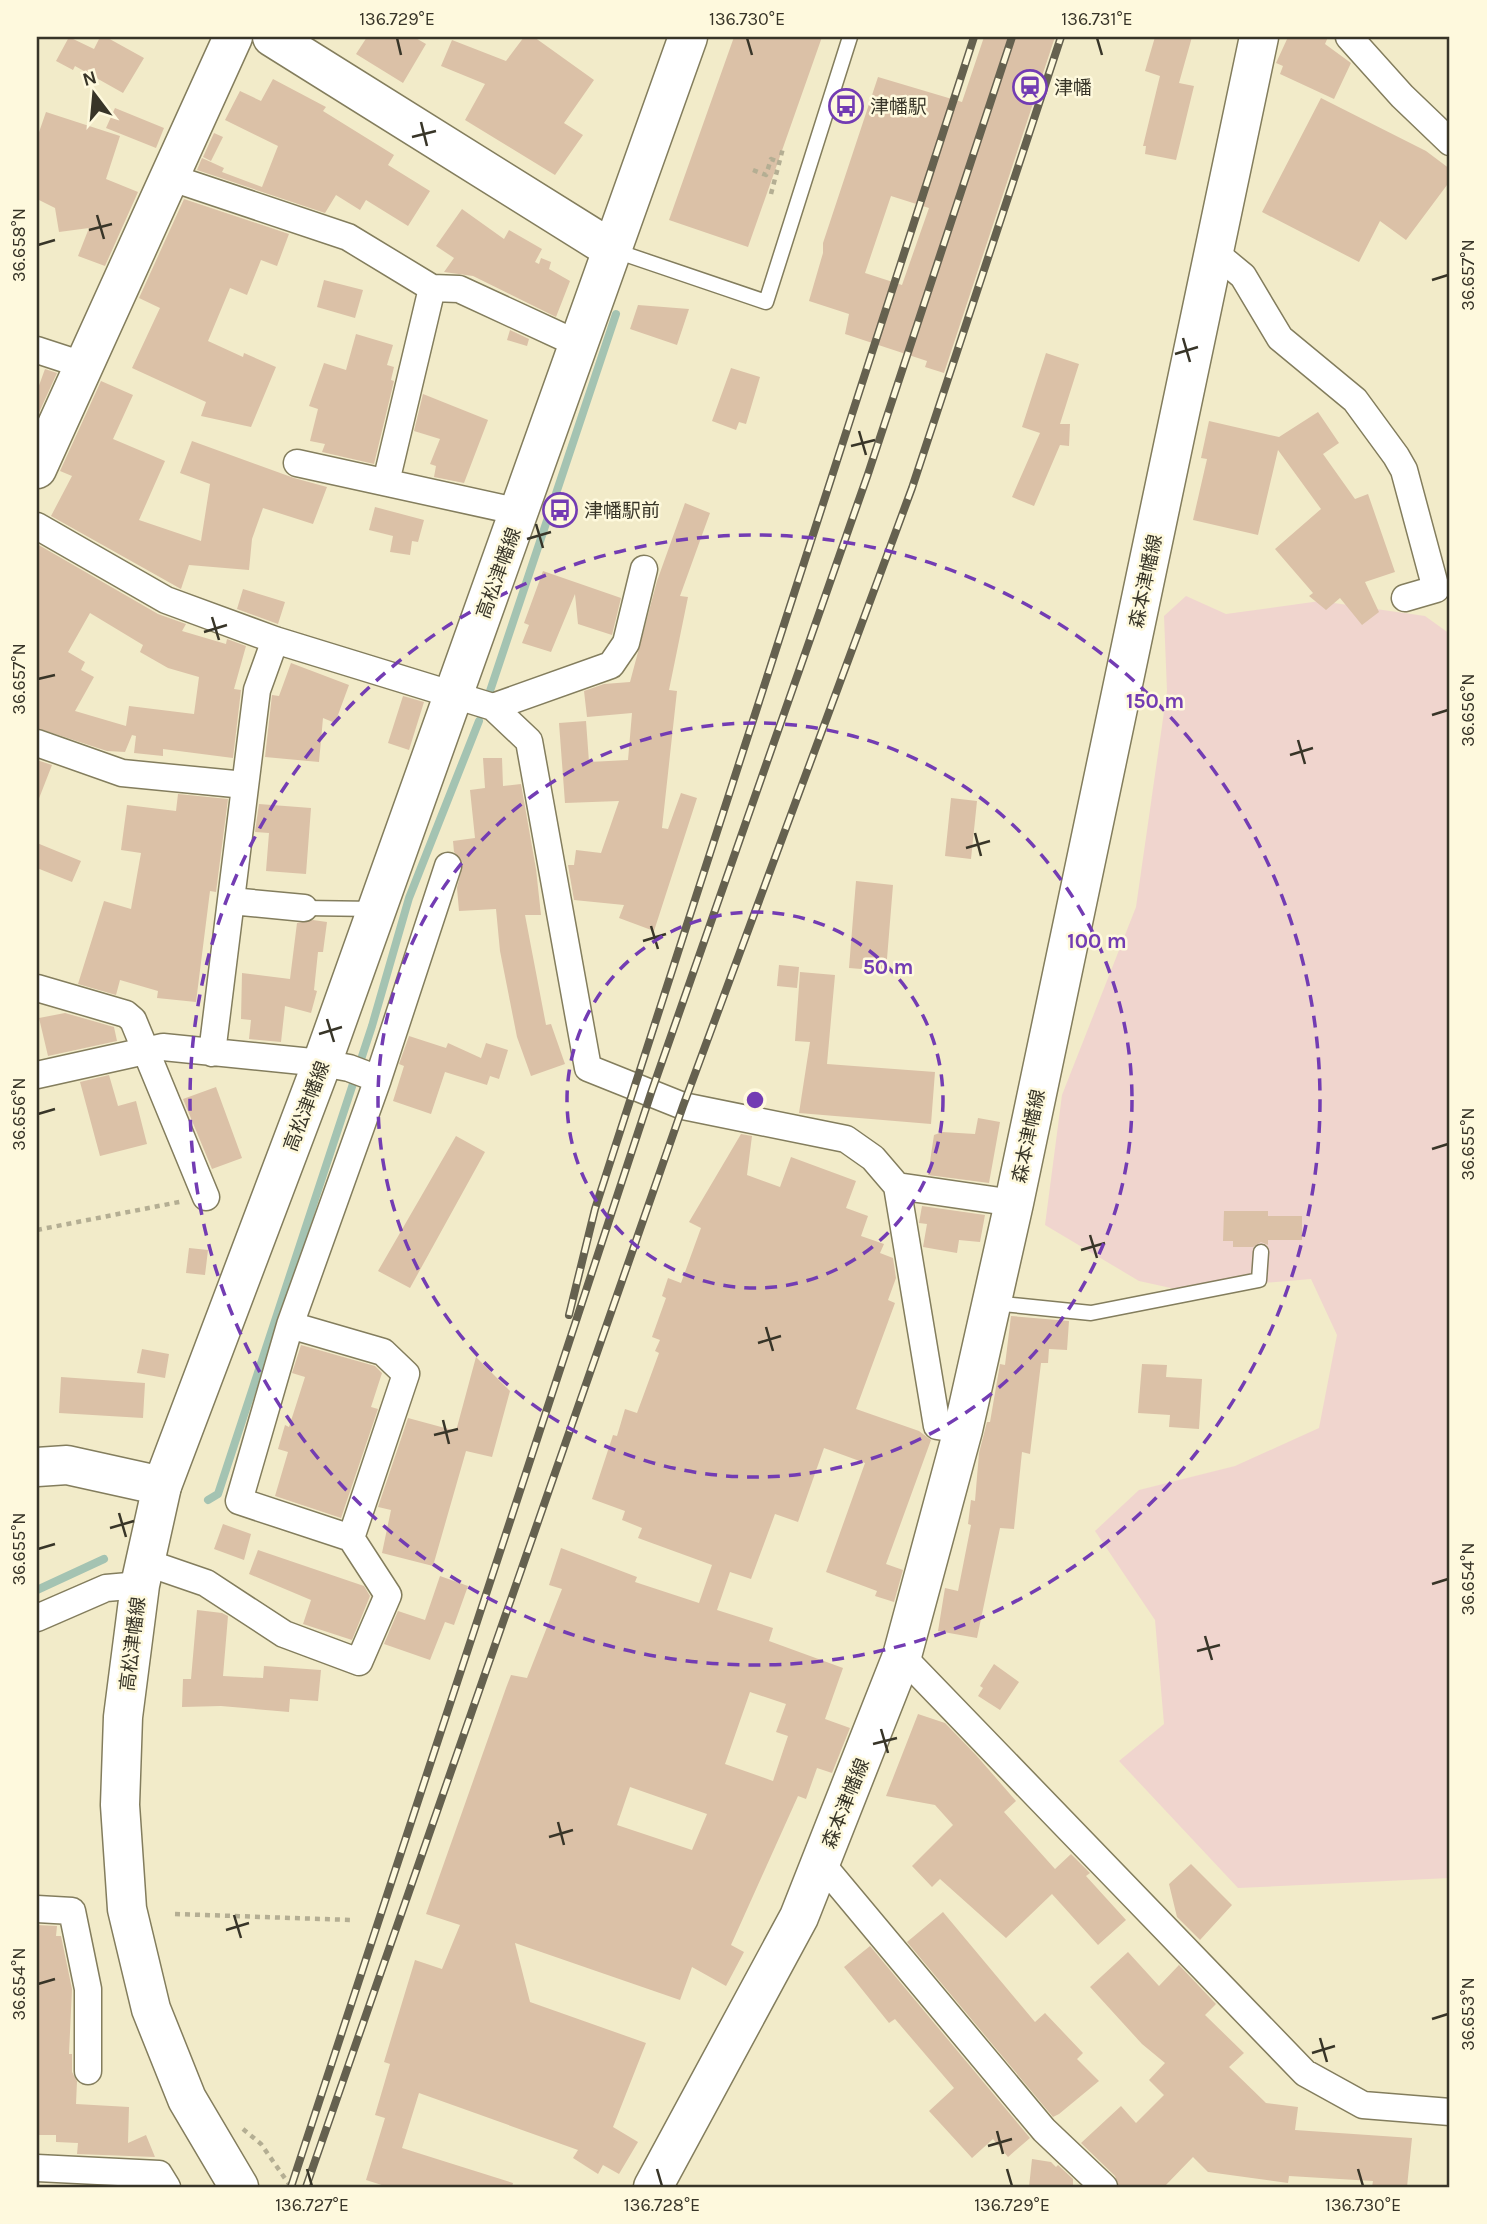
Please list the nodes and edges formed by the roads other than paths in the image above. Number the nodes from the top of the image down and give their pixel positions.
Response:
1 (233, 37) edge
2 (272, 37) edge
3 (688, 37) edge
4 (850, 37) edge
5 (1259, 37) edge
6 (1349, 37) edge
7 (1450, 142) edge
8 (169, 177) junction
9 (611, 249) junction
10 (1214, 252) junction
11 (432, 288) junction
12 (578, 344) junction
13 (37, 350) edge
14 (83, 365) junction
15 (297, 463) dead end
16 (37, 469) edge
17 (386, 482) junction
18 (520, 512) junction
19 (37, 526) edge
20 (645, 569) dead end
21 (1405, 598) dead end
22 (275, 640) junction
23 (454, 697) junction
24 (493, 707) junction
25 (37, 743) edge
26 (245, 785) junction
27 (448, 866) dead end
28 (231, 901) junction
29 (304, 908) joint
30 (377, 909) junction
31 (37, 988) edge
32 (146, 1051) junction
33 (212, 1054) junction
34 (354, 1071) junction
35 (37, 1075) edge
36 (897, 1186) junction
37 (205, 1197) road end
38 (1014, 1203) junction
39 (1261, 1252) dead end
40 (991, 1303) junction
41 (290, 1325) junction
42 (963, 1430) junction
43 (37, 1467) edge
44 (162, 1486) junction
45 (351, 1538) junction
46 (142, 1573) junction
47 (37, 1618) edge
48 (902, 1656) junction
49 (821, 1863) junction
50 (37, 1909) edge
51 (88, 2071) dead end
52 (1450, 2112) edge
53 (37, 2168) edge
54 (232, 2177) edge
55 (167, 2187) edge
56 (653, 2187) edge
57 (1104, 2187) edge

1 - 8 main road
2 - 9 main road
3 - 9 main road, 高松津幡線
4 - 9 lane
5 - 10 main road, 森本津幡線
6 - 7 street
8 - 11 street
8 - 14 main road
9 - 12 main road, 高松津幡線
10 - 21 street
10 - 38 main road, 森本津幡線
11 - 12 street
11 - 17 street
12 - 18 main road, 高松津幡線
13 - 14 street
14 - 16 main road
15 - 17 street
17 - 18 street
18 - 23 main road, 高松津幡線
19 - 22 street
20 - 24 street
22 - 23 street
22 - 26 street
23 - 24 street
23 - 30 main road, 高松津幡線
24 - 36 street
25 - 26 street
26 - 28 street
27 - 34 street
28 - 29 street
28 - 33 street
29 - 30 lane
30 - 34 main road, 高松津幡線
31 - 32 street
32 - 33 street
32 - 35 street
32 - 37 street
33 - 34 street
34 - 41 street
34 - 44 main road, 高松津幡線
36 - 38 street
36 - 42 street
38 - 40 main road, 森本津幡線
39 - 40 lane
40 - 42 main road, 森本津幡線
41 - 45 street
41 - 45 street
42 - 48 main road, 森本津幡線
43 - 44 main road
44 - 46 main road, 高松津幡線
45 - 46 street
46 - 47 street
46 - 54 main road, 高松津幡線
48 - 49 main road, 森本津幡線
48 - 52 street
49 - 56 main road, 森本津幡線
49 - 57 street
50 - 51 street
53 - 55 street

